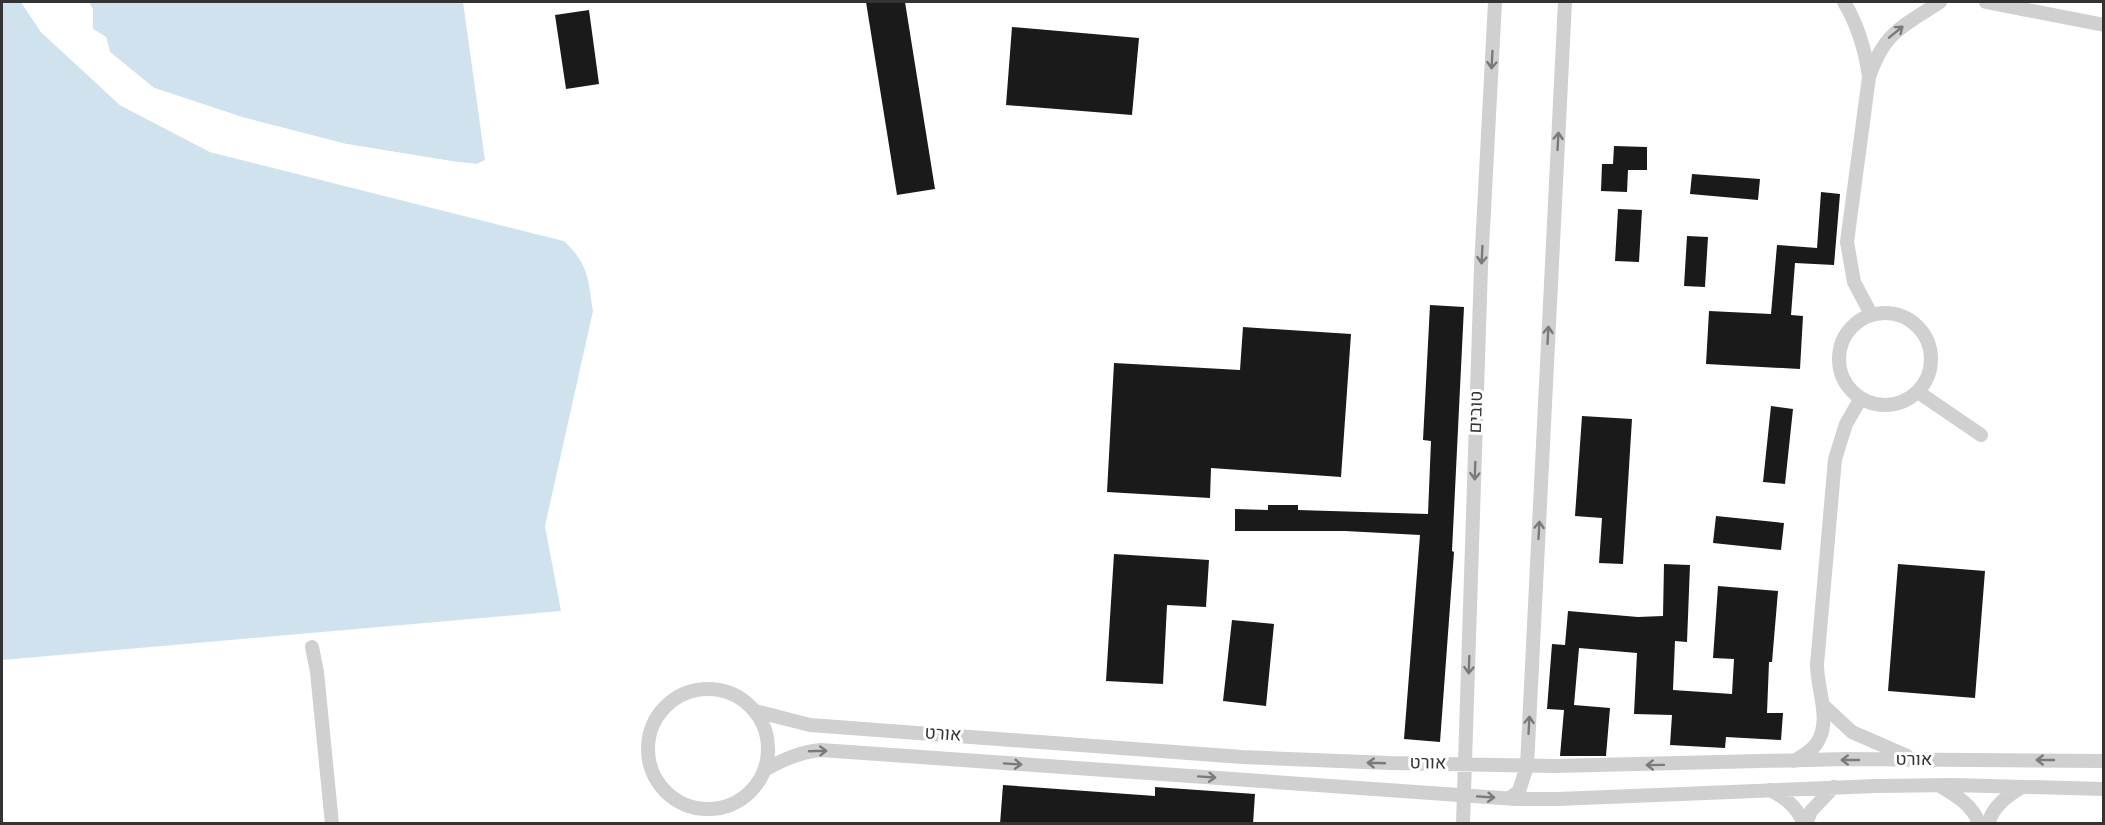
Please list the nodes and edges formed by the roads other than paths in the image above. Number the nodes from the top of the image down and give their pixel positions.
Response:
1 (1495, 2) edge
2 (1565, 2) edge
3 (1844, 2) edge
4 (1940, 2) edge
5 (1986, 2) edge
6 (2103, 26) edge
7 (1869, 77) junction
8 (1871, 314) junction
9 (1918, 392) junction
10 (1861, 398) junction
11 (1980, 435) dead end
12 (312, 647) dead end
13 (1823, 705) junction
14 (755, 711) junction
15 (1917, 760) junction
16 (1794, 761) junction
17 (2103, 761) edge
18 (1466, 765) junction
19 (1527, 766) junction
20 (764, 770) junction
21 (1938, 785) junction
22 (1834, 787) junction
23 (2022, 787) junction
24 (2103, 789) edge
25 (1770, 790) junction
26 (1464, 795) junction
27 (1510, 798) junction
28 (721, 809) junction
29 (332, 824) edge
30 (723, 824) edge
31 (1463, 824) edge
32 (1805, 824) edge
33 (1979, 824) edge
34 (1988, 824) edge

1 -> 18 street, טובים
19 -> 2 street
3 - 7 street
7 -> 4 street
5 - 6 street
7 - 8 street
8 - 9 street
8 - 10 street
9 - 10 street
9 - 11 street
10 - 13 street
12 - 29 street
13 - 15 street
13 - 16 street
18 -> 14 street, אורט
14 - 20 street
14 - 28 street
15 -> 16 street, אורט
17 -> 15 street, אורט
16 -> 19 street, אורט
18 - 19 street, אורט
18 - 26 street, טובים
19 - 27 street
20 -> 26 street, אורט
20 - 28 street
21 - 22 street, אורט
21 - 23 street, אורט
21 - 33 street
22 - 25 street, אורט
22 - 32 street
23 - 24 street, אורט
23 - 34 street
25 - 27 street, אורט
25 - 32 street
26 -> 27 street, אורט
26 - 31 street, טובים
28 - 30 street

